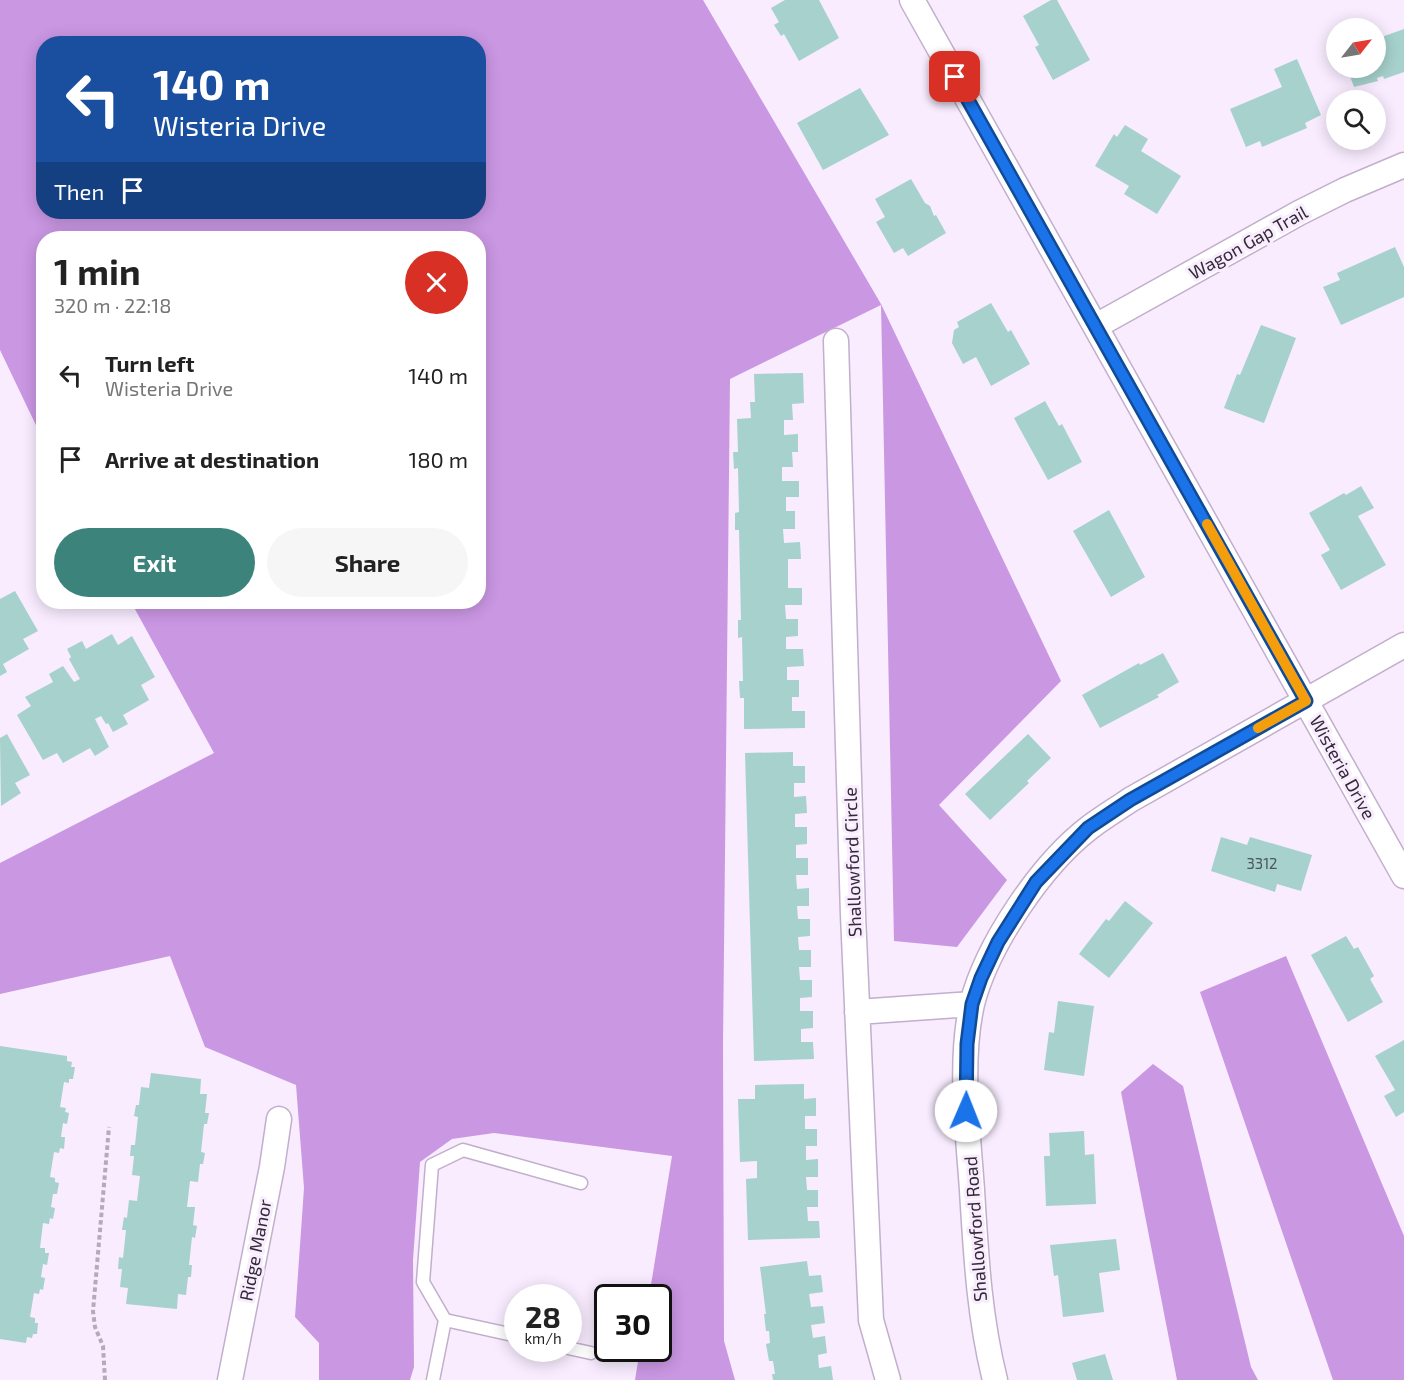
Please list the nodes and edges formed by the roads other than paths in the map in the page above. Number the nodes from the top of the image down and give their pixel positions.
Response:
1 (912, 0) edge
2 (1404, 165) edge
3 (1096, 327) junction
4 (836, 341) dead end
5 (1404, 645) edge
6 (1306, 701) junction
7 (1404, 876) edge
8 (972, 1004) junction
9 (858, 1012) junction
10 (279, 1119) dead end
11 (581, 1183) dead end
12 (445, 1320) junction
13 (504, 1333) edge
14 (582, 1351) edge
15 (591, 1353) dead end
16 (230, 1380) edge
17 (433, 1380) edge
18 (888, 1380) edge
19 (995, 1380) edge

1 - 3 street, Wisteria Drive
2 - 3 street, Wagon Gap Trail
3 - 6 street, Wisteria Drive
4 - 9 street, Shallowford Circle
5 - 6 street, Shallowford Road
6 - 7 street, Wisteria Drive
6 - 8 street, Shallowford Road
8 - 9 street
8 - 19 street, Shallowford Road
9 - 18 street, Shallowford Circle
10 - 16 street, Ridge Manor
11 - 12 lane
12 - 13 lane
12 - 17 lane
14 - 15 lane

